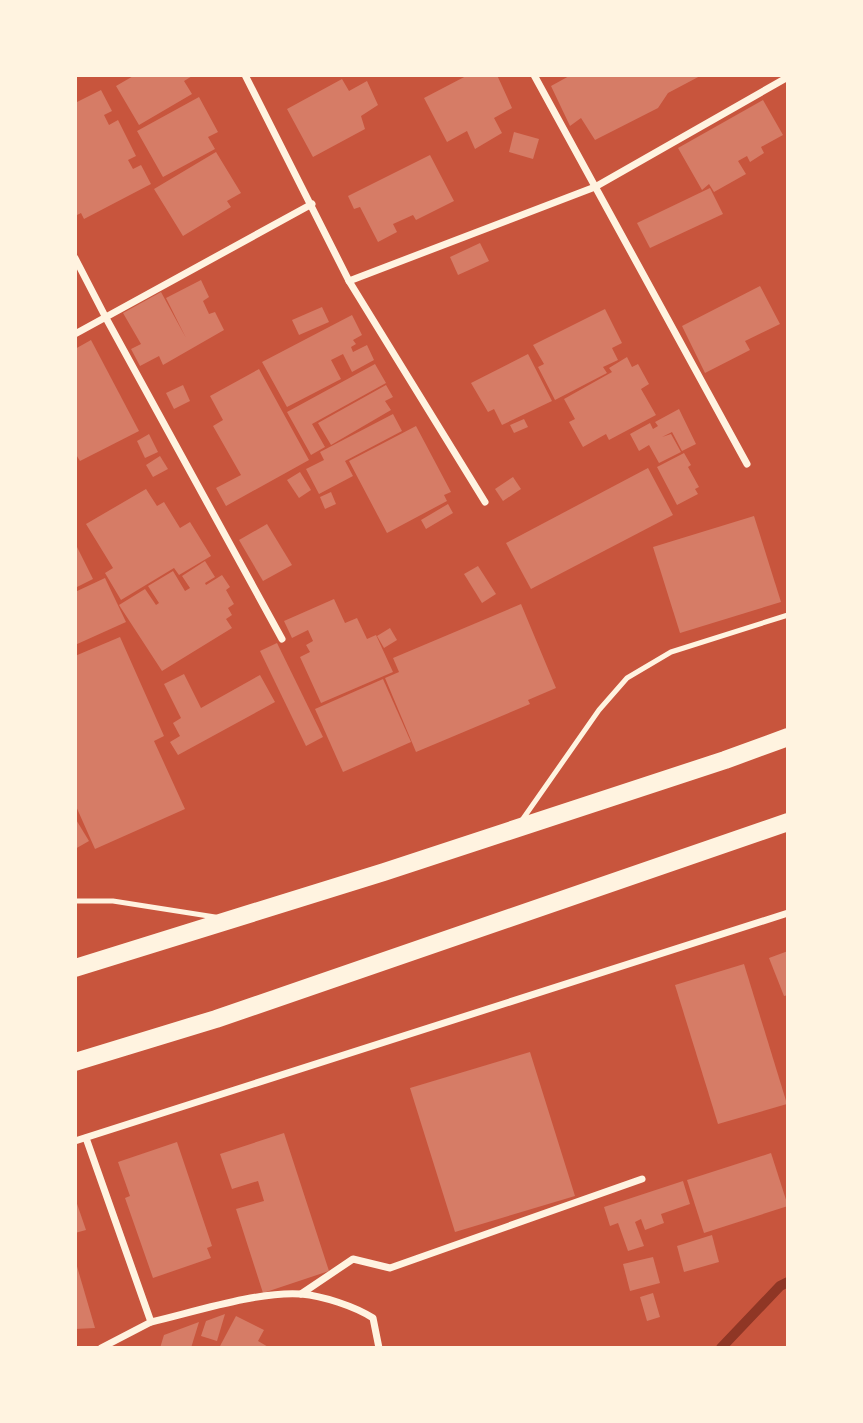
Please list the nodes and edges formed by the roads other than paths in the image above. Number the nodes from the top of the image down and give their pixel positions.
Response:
1 (245, 75) edge
2 (534, 75) edge
3 (788, 77) edge
4 (595, 187) junction
5 (312, 204) junction
6 (75, 258) edge
7 (349, 281) junction
8 (106, 318) junction
9 (75, 334) edge
10 (747, 464) dead end
11 (485, 502) dead end
12 (788, 615) edge
13 (282, 639) dead end
14 (788, 737) edge
15 (788, 822) edge
16 (516, 829) junction
17 (75, 901) edge
18 (788, 914) edge
19 (232, 920) junction
20 (75, 968) edge
21 (75, 1062) edge
22 (86, 1138) junction
23 (75, 1141) edge
24 (642, 1178) dead end
25 (301, 1294) junction
26 (151, 1322) junction
27 (101, 1348) edge
28 (379, 1348) edge

1 - 5 street
2 - 4 street
3 - 4 street
4 - 7 street
4 - 10 street
5 - 7 street
5 - 8 street
6 - 8 street
7 - 11 street
8 - 9 street
8 - 13 street
12 - 16 lane
14 - 16 main road
15 - 21 main road
16 - 19 main road
17 - 19 lane
18 - 22 street
19 - 20 main road
22 - 23 street
22 - 26 street
24 - 25 street
25 - 26 street
25 - 28 street
26 - 27 street

